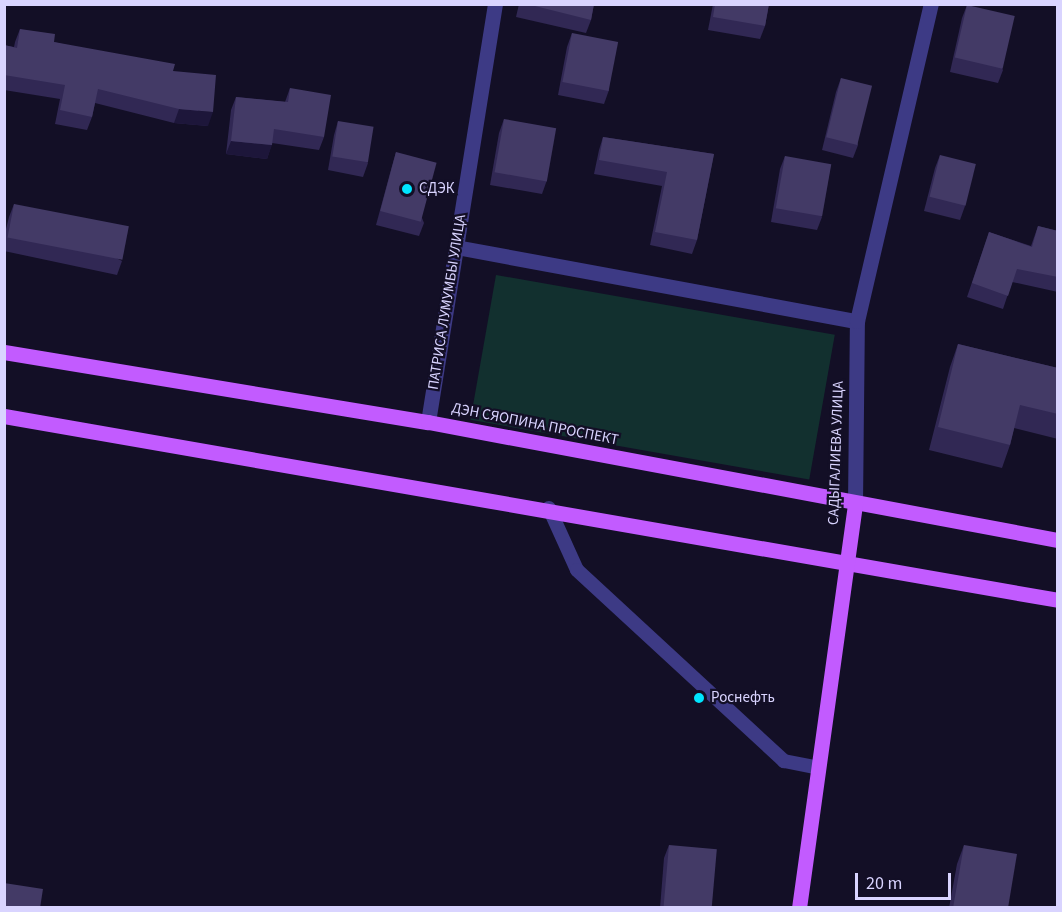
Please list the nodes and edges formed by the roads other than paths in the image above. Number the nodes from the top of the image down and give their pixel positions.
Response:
1 (495, 4) edge
2 (931, 4) edge
3 (456, 247) junction
4 (857, 321) junction
5 (4, 352) edge
6 (4, 416) edge
7 (428, 422) junction
8 (855, 504) junction
9 (549, 508) junction
10 (1058, 540) edge
11 (847, 563) junction
12 (1058, 600) edge
13 (816, 767) junction
14 (799, 908) edge

1 - 3 street, ПАТРИСА ЛУМУМБЫ УЛИЦА
2 - 4 street, САДЫГАЛИЕВА УЛИЦА
3 - 4 street
3 - 7 street, ПАТРИСА ЛУМУМБЫ УЛИЦА
4 - 8 street, САДЫГАЛИЕВА УЛИЦА
5 - 7 main road, ДЭН СЯОПИНА ПРОСПЕКТ
6 - 9 main road
7 - 8 main road, ДЭН СЯОПИНА ПРОСПЕКТ
8 - 10 main road, ДЭН СЯОПИНА ПРОСПЕКТ
8 - 11 main road, САДЫГАЛИЕВА УЛИЦА
9 - 11 main road
9 - 13 lane
11 - 12 main road
11 - 13 main road, САДЫГАЛИЕВА УЛИЦА
13 - 14 main road, САДЫГАЛИЕВА УЛИЦА

